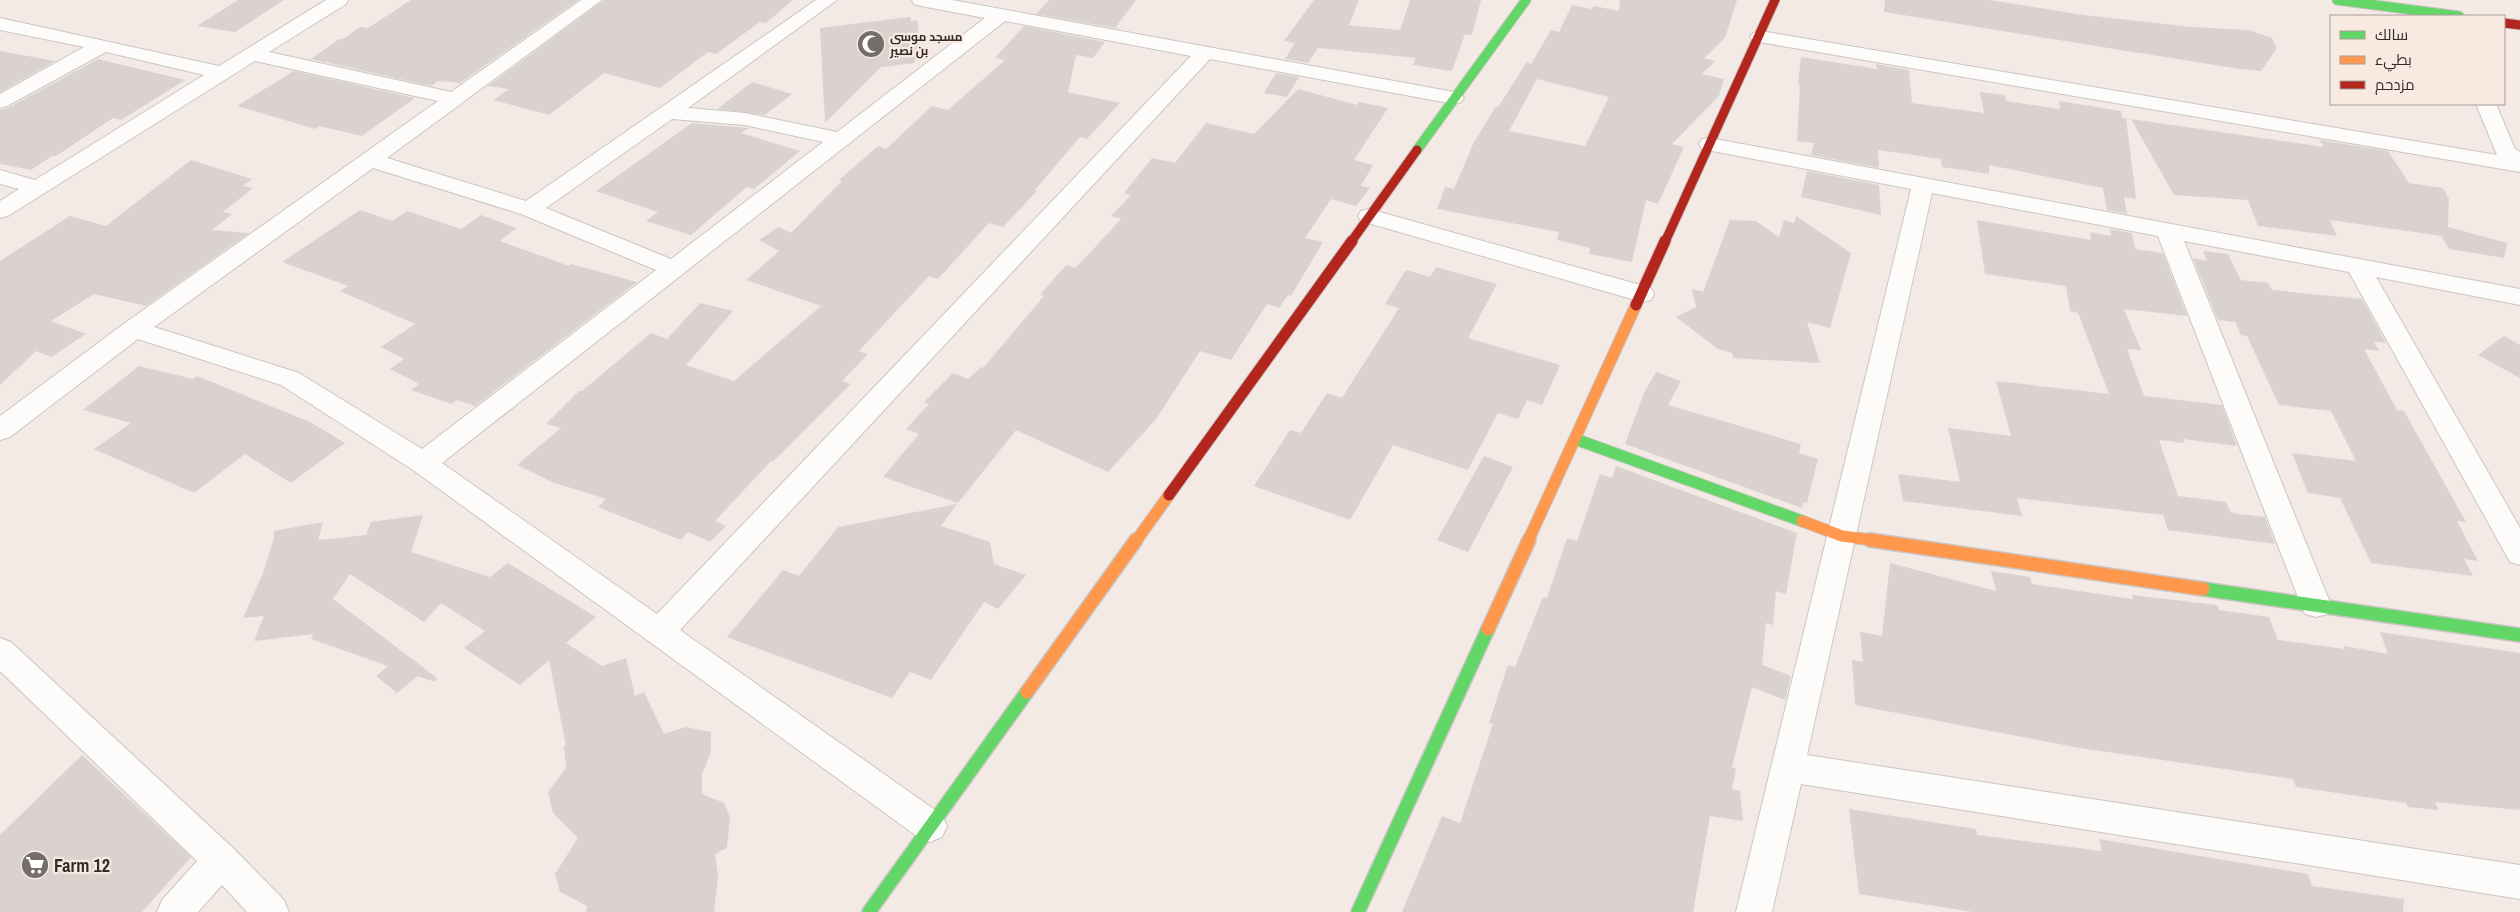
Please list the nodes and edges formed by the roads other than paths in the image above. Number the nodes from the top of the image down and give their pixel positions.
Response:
1 (339, 0) edge
2 (593, 0) edge
3 (828, 0) edge
4 (920, 0) edge
5 (1526, 0) edge
6 (1775, 0) edge
7 (2337, 0) edge
8 (1001, 15) junction
9 (2445, 15) edge
10 (2505, 23) edge
11 (0, 24) edge
12 (2520, 25) edge
13 (1760, 37) junction
14 (103, 45) junction
15 (1206, 52) junction
16 (252, 54) junction
17 (222, 73) junction
18 (1454, 98) junction
19 (455, 99) junction
20 (0, 102) edge
21 (2486, 105) edge
22 (667, 112) junction
23 (841, 139) junction
24 (1710, 144) junction
25 (369, 160) junction
26 (2520, 163) edge
27 (0, 177) edge
28 (1923, 185) junction
29 (38, 188) junction
30 (529, 209) junction
31 (0, 211) edge
32 (1369, 216) junction
33 (2168, 231) junction
34 (2358, 266) junction
35 (674, 269) junction
36 (1642, 294) junction
37 (2520, 297) edge
38 (134, 329) junction
39 (0, 430) edge
40 (1575, 439) junction
41 (424, 463) junction
42 (1842, 536) junction
43 (2520, 554) edge
44 (2316, 605) junction
45 (659, 632) junction
46 (2520, 635) edge
47 (0, 651) edge
48 (1788, 767) junction
49 (930, 826) junction
50 (221, 860) junction
51 (2520, 882) edge
52 (176, 912) edge
53 (271, 912) edge
54 (869, 912) edge
55 (1358, 912) edge
56 (1754, 912) edge

1 - 16 street
2 - 19 street
3 - 22 street
4 - 8 street
5 - 18 street
6 - 13 street
7 - 9 street
8 - 15 street
8 - 23 street
10 - 12 street
11 - 14 street
13 - 24 street
13 - 26 street
14 - 17 street
14 - 20 street
15 - 18 street
15 - 45 street
16 - 17 street
16 - 19 street
17 - 29 street
18 - 32 street
19 - 25 street
21 - 26 street
22 - 23 street
22 - 30 street
23 - 35 street
24 - 28 street
24 - 36 street
25 - 30 street
25 - 38 street
27 - 29 street
28 - 33 street
28 - 42 street
29 - 31 street
30 - 35 street
32 - 36 street
32 - 49 street
33 - 34 street
33 - 44 street
34 - 37 street
34 - 43 street
35 - 41 street
36 - 40 street
38 - 39 street
38 - 41 street
40 - 42 street
40 - 55 street
41 - 45 street
42 - 44 street
42 - 48 street
44 - 46 street
45 - 49 street
47 - 50 street
48 - 51 street
48 - 56 street
49 - 54 street
50 - 52 street
50 - 53 street

